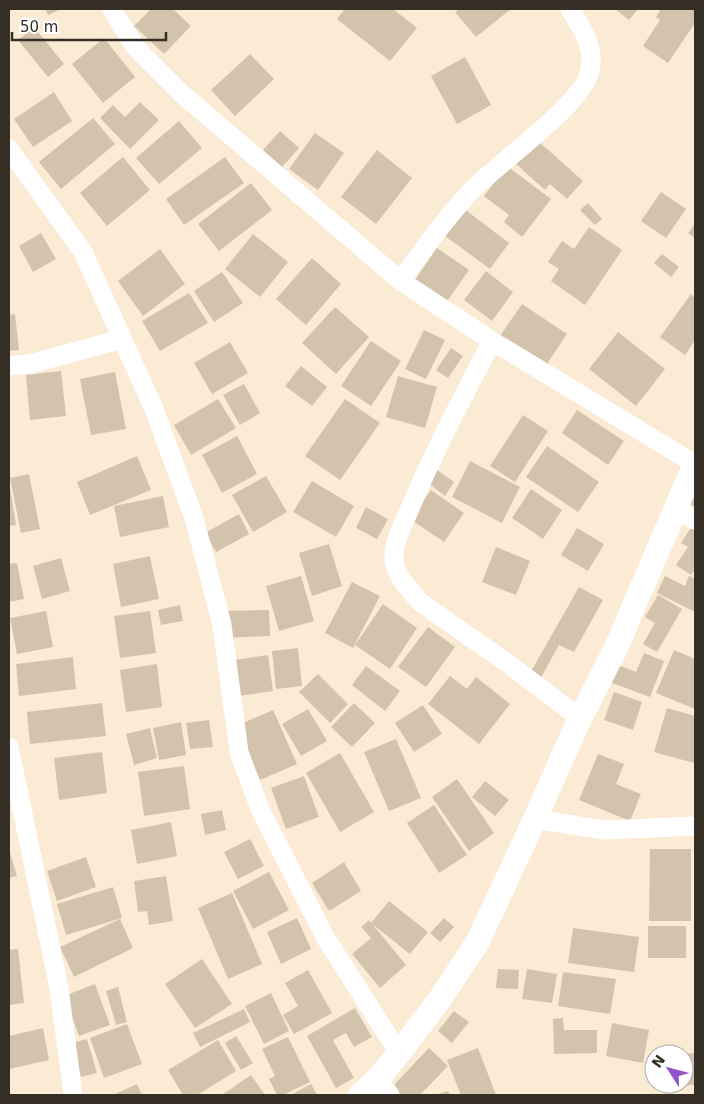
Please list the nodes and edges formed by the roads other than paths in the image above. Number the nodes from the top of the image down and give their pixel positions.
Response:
1 (112, 9) edge
2 (570, 9) edge
3 (9, 149) edge
4 (401, 281) junction
5 (122, 339) junction
6 (492, 341) junction
7 (9, 366) edge
8 (695, 464) edge
9 (675, 508) junction
10 (695, 520) edge
11 (580, 718) junction
12 (9, 747) edge
13 (536, 819) junction
14 (695, 826) edge
15 (399, 1053) junction
16 (384, 1087) edge
17 (73, 1095) edge
18 (360, 1095) edge

1 - 4 street
2 - 4 street
3 - 5 street
4 - 6 street
5 - 7 street
5 - 15 street
6 - 8 street
6 - 11 street
8 - 9 street
9 - 10 street
9 - 11 street
11 - 13 street
12 - 17 street
13 - 14 street
13 - 15 street
15 - 16 street
16 - 18 street

